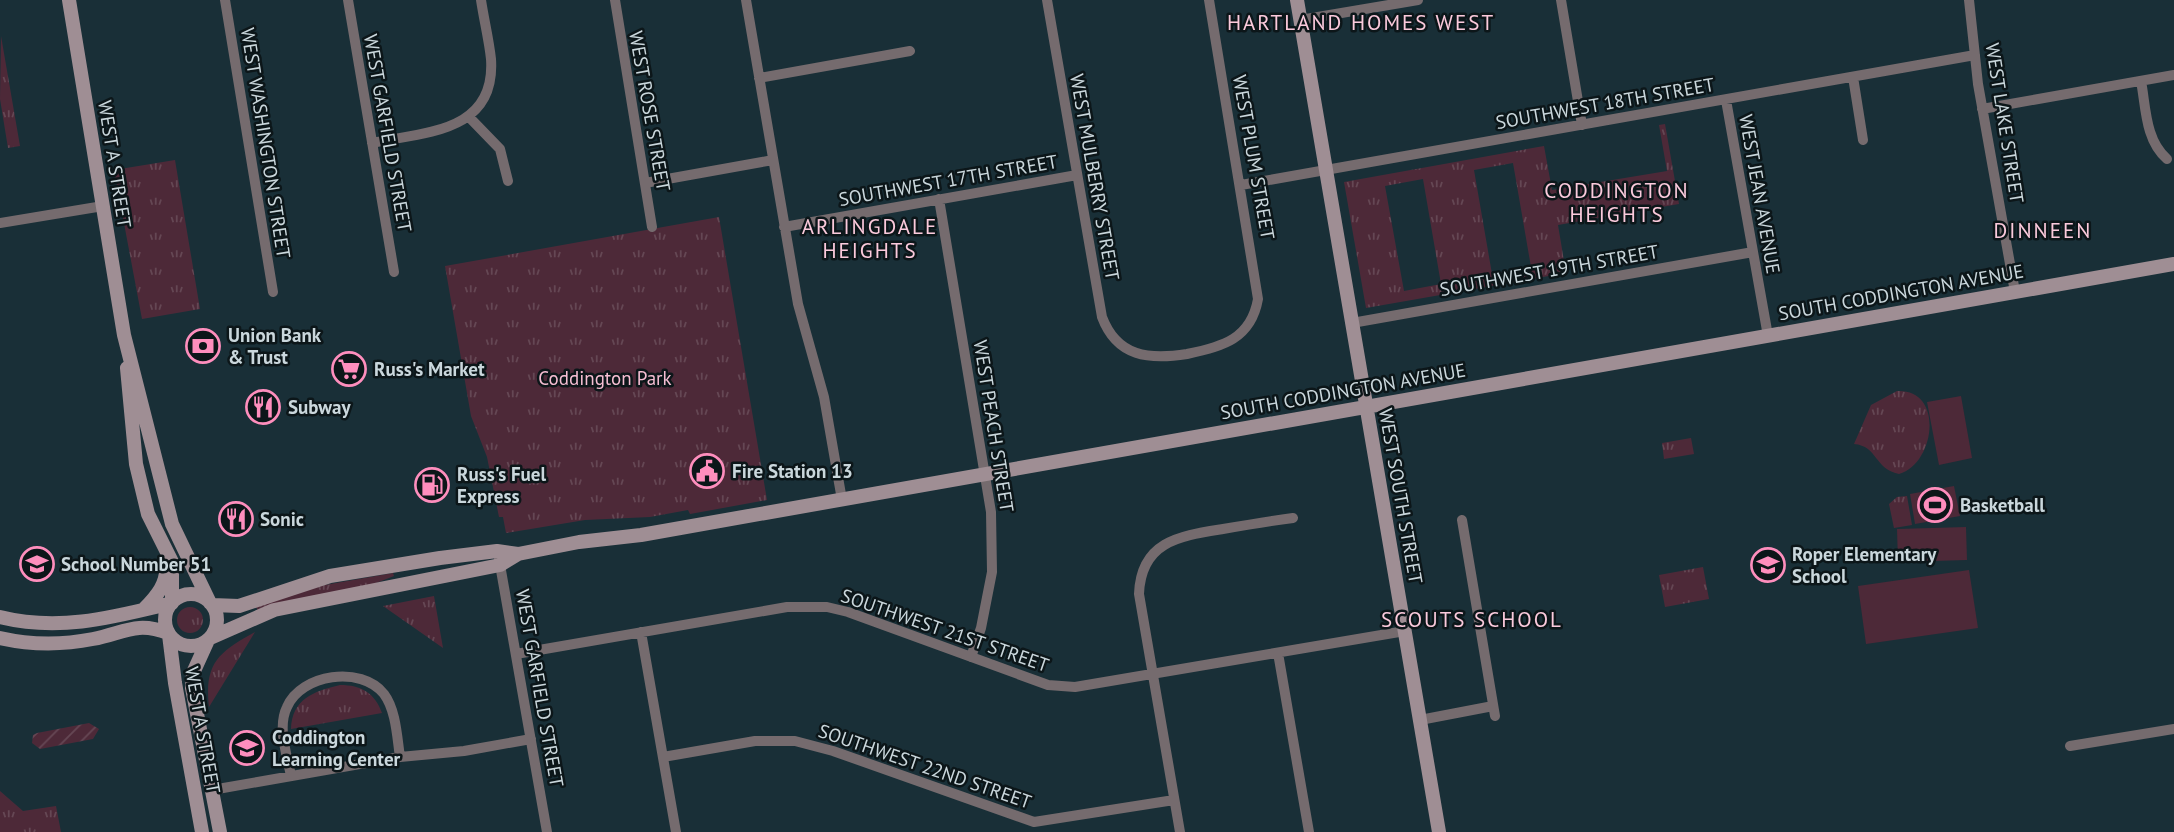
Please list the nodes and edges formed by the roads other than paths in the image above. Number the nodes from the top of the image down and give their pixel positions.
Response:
1 (69, 0) edge
2 (225, 0) edge
3 (348, 0) edge
4 (481, 0) edge
5 (615, 0) edge
6 (746, 0) edge
7 (1047, 0) edge
8 (1209, 0) edge
9 (1297, 0) edge
10 (1418, 0) edge
11 (1561, 0) edge
12 (1969, 0) edge
13 (1300, 20) junction
14 (910, 51) dead end
15 (1975, 55) junction
16 (2174, 75) edge
17 (1853, 77) junction
18 (759, 78) junction
19 (2141, 81) junction
20 (1726, 100) junction
21 (1982, 109) junction
22 (469, 117) junction
23 (1582, 125) junction
24 (1863, 140) dead end
25 (372, 143) junction
26 (2167, 159) dead end
27 (773, 160) junction
28 (1326, 170) junction
29 (1077, 175) junction
30 (508, 181) dead end
31 (645, 183) junction
32 (1241, 185) junction
33 (939, 199) junction
34 (103, 206) junction
35 (0, 223) edge
36 (652, 227) dead end
37 (784, 227) junction
38 (1753, 252) junction
39 (2174, 264) edge
40 (394, 272) dead end
41 (272, 292) dead end
42 (2015, 292) junction
43 (1252, 320) joint
44 (1352, 323) junction
45 (124, 335) junction
46 (1768, 335) junction
47 (1366, 407) junction
48 (136, 464) junction
49 (985, 474) junction
50 (842, 500) junction
51 (1293, 518) dead end
52 (1462, 520) dead end
53 (162, 543) junction
54 (181, 547) junction
55 (498, 558) junction
56 (202, 583) junction
57 (265, 596) junction
58 (172, 602) junction
59 (211, 604) junction
60 (143, 610) junction
61 (0, 617) edge
62 (1405, 631) junction
63 (641, 632) junction
64 (169, 634) junction
65 (103, 637) junction
66 (0, 638) edge
67 (209, 639) junction
68 (1278, 653) junction
69 (516, 654) junction
70 (971, 657) junction
71 (171, 659) junction
72 (1153, 674) junction
73 (1420, 720) junction
74 (2174, 729) edge
75 (531, 739) junction
76 (2070, 746) dead end
77 (400, 757) junction
78 (663, 757) junction
79 (291, 776) junction
80 (212, 790) junction
81 (1174, 800) junction
82 (202, 832) edge
83 (220, 832) edge
84 (547, 832) edge
85 (676, 832) edge
86 (1180, 832) edge
87 (1309, 832) edge
88 (1439, 832) edge

1 - 34 main road, WEST A STREET
2 - 41 street, WEST WASHINGTON STREET
3 - 25 street, WEST GARFIELD STREET
4 - 22 street
5 - 31 street, WEST ROSE STREET
6 - 18 street
7 - 29 street, WEST MULBERRY STREET
8 - 32 street, WEST PLUM STREET
9 - 13 main road, WEST SOUTH STREET
10 - 13 street
11 - 23 street
12 - 15 street, WEST LAKE STREET
13 - 28 main road, WEST SOUTH STREET
14 - 18 street
15 - 17 street, SOUTHWEST 18TH STREET
15 - 21 street, WEST LAKE STREET
16 - 19 street
17 - 20 street, SOUTHWEST 18TH STREET
17 - 24 street
18 - 27 street
19 - 21 street
19 - 26 street
20 - 23 street, SOUTHWEST 18TH STREET
20 - 38 street, WEST JEAN AVENUE
21 - 42 street, WEST LAKE STREET
22 - 25 street
22 - 30 street
23 - 28 street, SOUTHWEST 18TH STREET
25 - 40 street, WEST GARFIELD STREET
27 - 31 street
27 - 37 street
28 - 32 street, SOUTHWEST 18TH STREET
28 - 44 main road, WEST SOUTH STREET
29 - 33 street, SOUTHWEST 17TH STREET
29 - 43 street, WEST MULBERRY STREET
31 - 36 street, WEST ROSE STREET
32 - 43 street, WEST PLUM STREET
33 - 37 street, SOUTHWEST 17TH STREET
33 - 49 street, WEST PEACH STREET
34 - 35 street
34 - 45 main road, WEST A STREET
37 - 50 street
38 - 44 street, SOUTHWEST 19TH STREET
38 - 46 street, WEST JEAN AVENUE
39 - 42 main road, SOUTH CODDINGTON AVENUE
42 - 46 main road, SOUTH CODDINGTON AVENUE
44 - 47 main road, WEST SOUTH STREET
45 - 48 main road, WEST A STREET
45 - 54 main road
46 - 47 main road, SOUTH CODDINGTON AVENUE
47 - 49 main road, SOUTH CODDINGTON AVENUE
47 - 62 main road, WEST SOUTH STREET
48 - 53 main road, WEST A STREET
48 - 54 main road
49 - 50 main road, SOUTH CODDINGTON AVENUE
49 - 70 street, WEST PEACH STREET
50 - 55 main road, SOUTH CODDINGTON AVENUE
51 - 72 street
52 - 73 street
53 - 58 main road, WEST A STREET
53 - 60 main road
54 - 56 main road
55 - 57 main road, SOUTH CODDINGTON AVENUE
55 - 67 main road, SOUTH CODDINGTON AVENUE
55 - 69 street, WEST GARFIELD STREET
56 - 57 main road
56 - 59 main road
57 - 59 main road, SOUTH CODDINGTON AVENUE
58 - 59 main road
58 - 60 main road
58 - 64 main road
59 - 67 main road
60 - 61 main road
62 - 68 street, SOUTHWEST 21ST STREET
62 - 73 main road, WEST SOUTH STREET
63 - 69 street, SOUTHWEST 21ST STREET
63 - 70 street, SOUTHWEST 21ST STREET
63 - 78 street
64 - 65 main road
64 - 67 main road
64 - 71 main road, WEST A STREET
65 - 66 main road
65 - 71 main road
67 - 80 main road, WEST A STREET
68 - 72 street, SOUTHWEST 21ST STREET
68 - 87 street
69 - 75 street, WEST GARFIELD STREET
70 - 72 street, SOUTHWEST 21ST STREET
71 - 82 main road, WEST A STREET
72 - 81 street
73 - 88 main road, WEST SOUTH STREET
74 - 76 street
75 - 77 street
75 - 84 street, WEST GARFIELD STREET
77 - 79 street
77 - 79 street
78 - 81 street, SOUTHWEST 22ND STREET
78 - 85 street
79 - 80 street
80 - 83 main road, WEST A STREET
81 - 86 street

